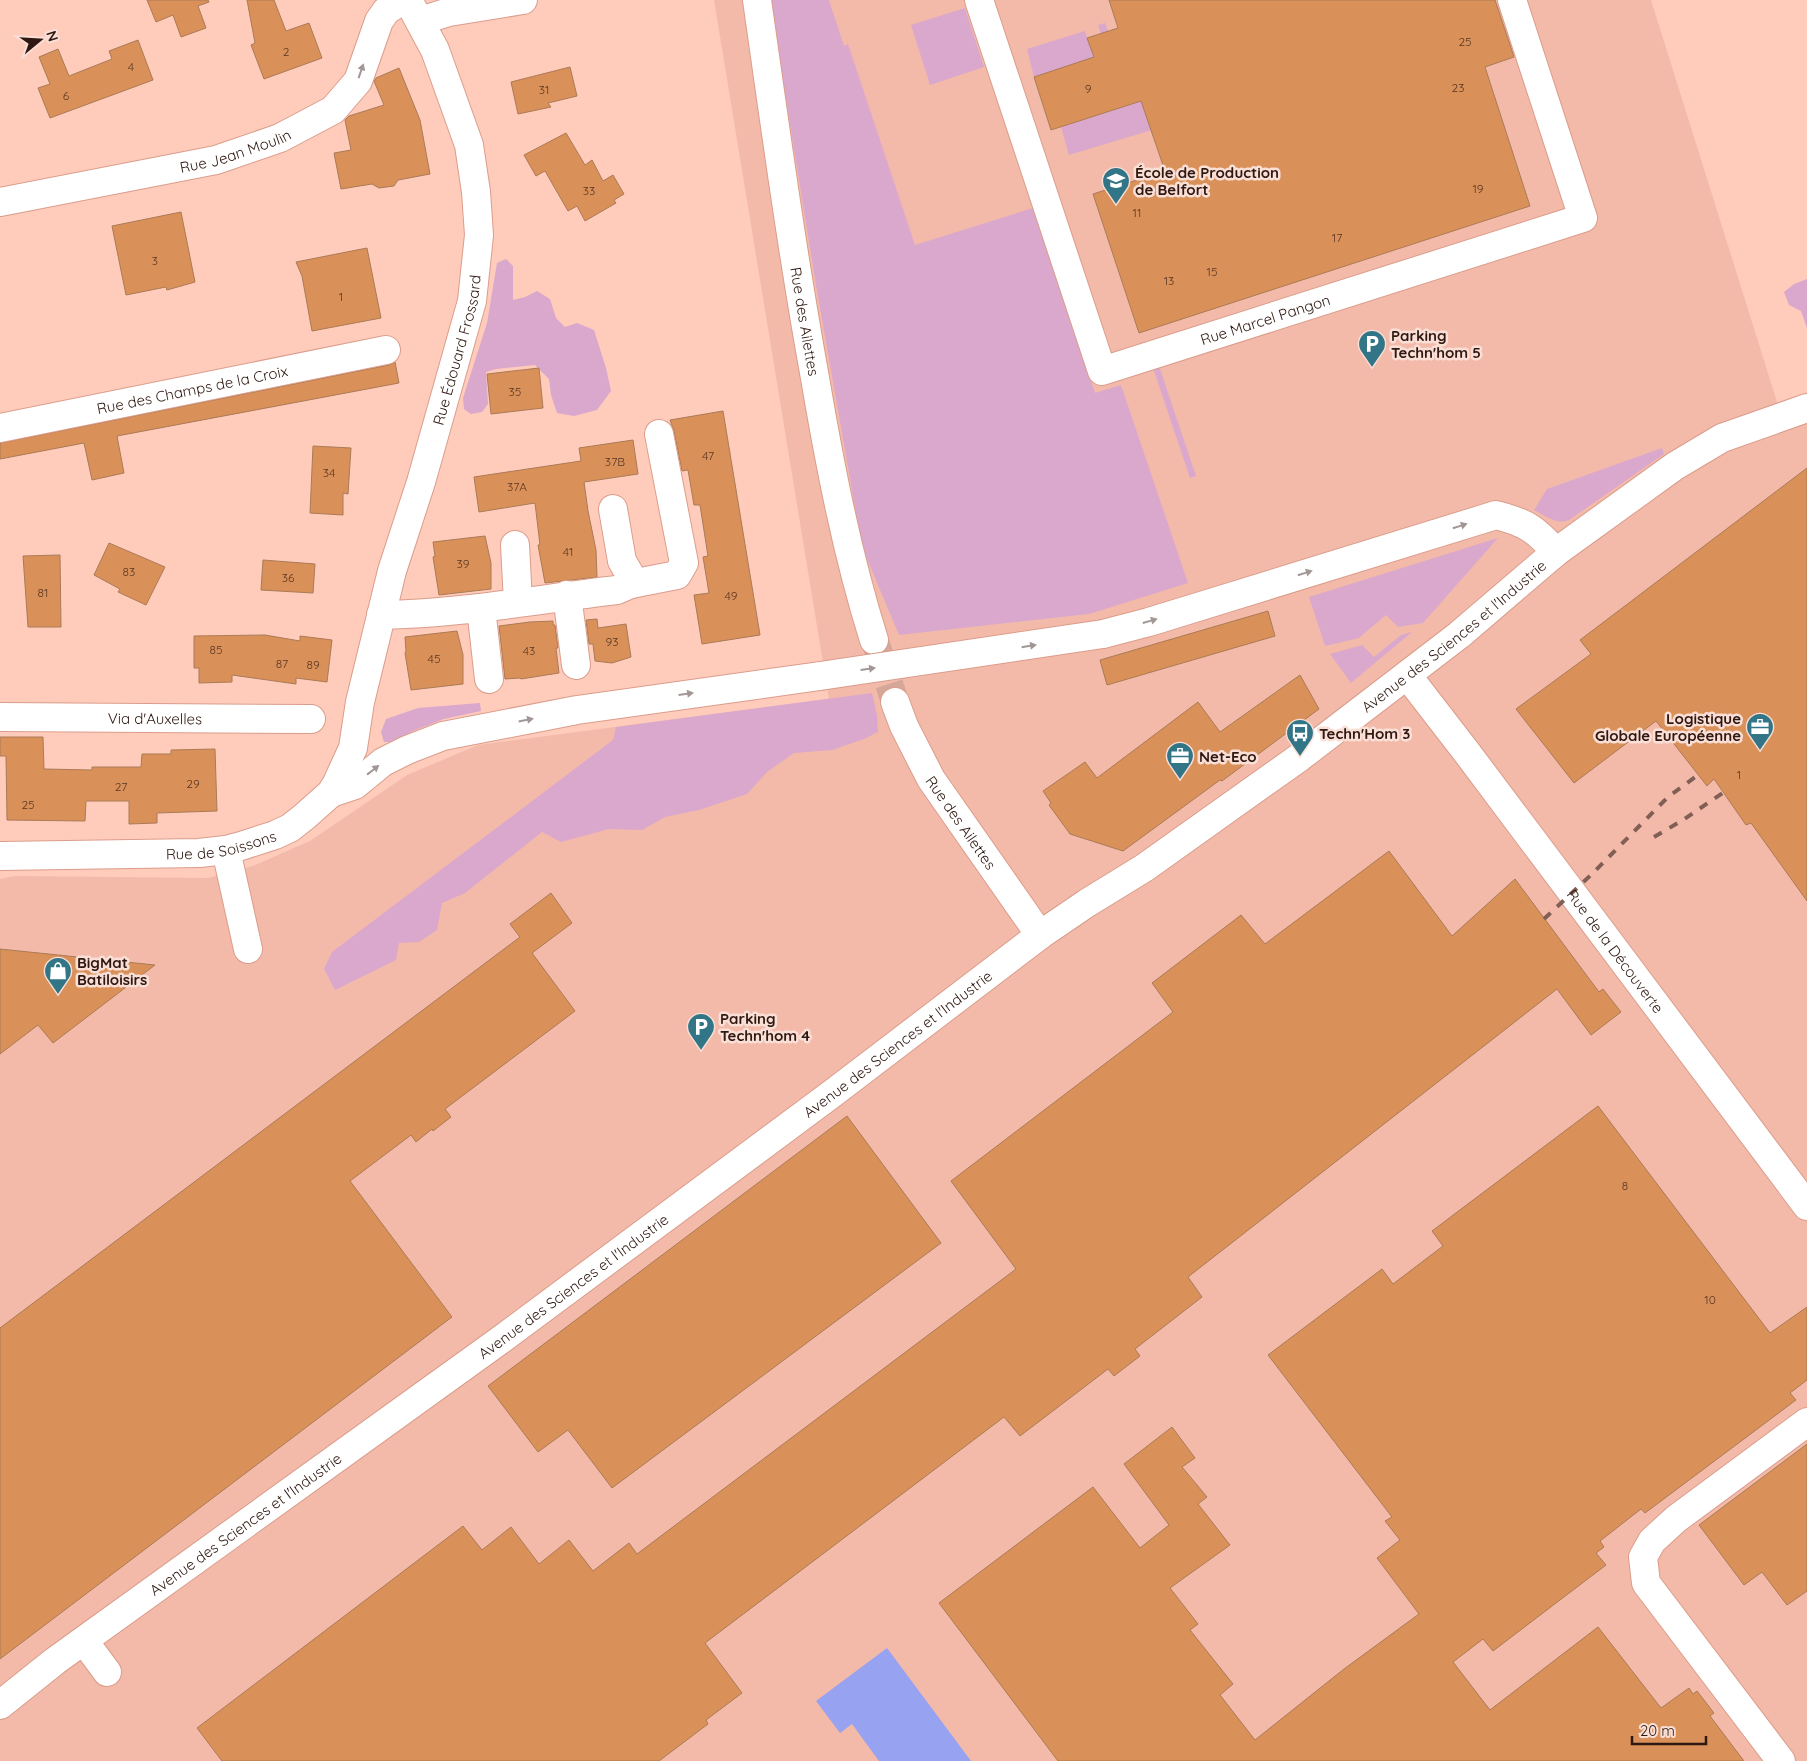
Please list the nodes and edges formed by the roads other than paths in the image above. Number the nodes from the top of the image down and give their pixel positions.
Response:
1 (402, 0) edge
2 (523, 0) edge
3 (757, 0) edge
4 (979, 0) edge
5 (1512, 0) edge
6 (414, 11) edge
7 (0, 202) edge
8 (386, 350) dead end
9 (1807, 408) edge
10 (0, 428) edge
11 (660, 434) dead end
12 (613, 509) dead end
13 (515, 545) dead end
14 (1556, 552) junction
15 (631, 584) junction
16 (567, 596) junction
17 (518, 602) junction
18 (481, 608) junction
19 (381, 615) junction
20 (874, 640) tunnel mouth
21 (576, 665) dead end
22 (1406, 675) junction
23 (489, 679) dead end
24 (360, 702) joint
25 (895, 702) tunnel mouth
26 (0, 717) edge
27 (310, 719) dead end
28 (331, 793) junction
29 (226, 850) junction
30 (0, 856) edge
31 (1040, 936) junction
32 (248, 949) dead end
33 (1807, 1206) edge
34 (1807, 1422) edge
35 (84, 1641) junction
36 (107, 1672) dead end
37 (0, 1705) edge
38 (1781, 1761) edge

7 -> 1 street, Rue Jean Moulin
2 - 6 street
3 - 20 street, Rue des Ailettes
4 - 5 street, Rue Marcel Pangon
6 - 19 street, Rue Édouard Frossard
8 - 10 street, Rue des Champs de la Croix
9 - 14 street, Avenue des Sciences et l'Industrie
11 - 15 street
12 - 15 street
13 - 17 street
14 - 22 street, Avenue des Sciences et l'Industrie
28 -> 14 street, bridge
15 - 16 street
16 - 17 street
16 - 21 street
17 - 18 street
18 - 19 street
18 - 23 street
19 - 24 street, Rue Édouard Frossard
22 - 31 street, Avenue des Sciences et l'Industrie
22 - 33 street, Rue de la Découverte
24 - 28 street, Rue de Soissons
25 - 31 street, Rue des Ailettes
26 - 27 street, Via d'Auxelles
28 - 29 street, Rue de Soissons
29 - 30 street, Rue de Soissons
29 - 32 street
31 - 35 street, Avenue des Sciences et l'Industrie
34 - 38 street
35 - 36 street
35 - 37 street, Avenue des Sciences et l'Industrie

